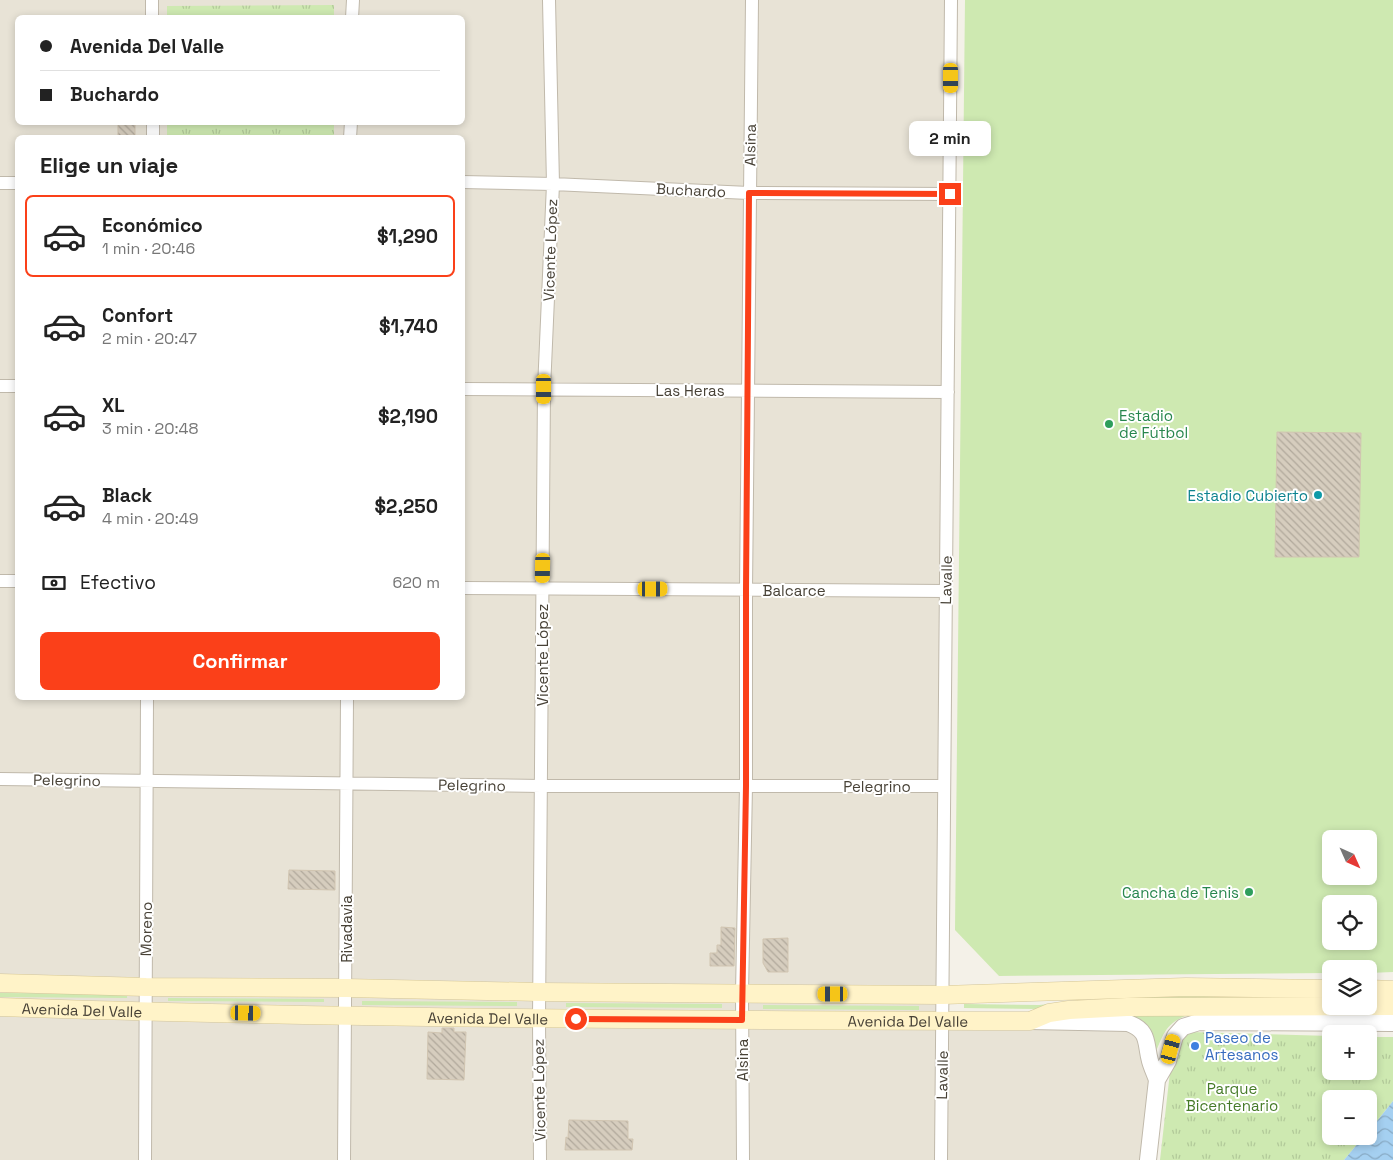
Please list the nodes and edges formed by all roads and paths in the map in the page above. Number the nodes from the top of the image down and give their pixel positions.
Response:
1 (152, 0) edge
2 (353, 0) edge
3 (549, 0) edge
4 (752, 0) edge
5 (951, 0) edge
6 (152, 15) edge
7 (352, 15) edge
8 (465, 182) edge
9 (0, 183) edge
10 (15, 183) edge
11 (553, 184) junction
12 (749, 193) junction
13 (950, 194) junction
14 (0, 386) edge
15 (15, 386) edge
16 (465, 389) edge
17 (544, 389) junction
18 (748, 390) junction
19 (948, 392) junction
20 (0, 581) edge
21 (15, 581) edge
22 (465, 588) edge
23 (542, 589) junction
24 (746, 590) junction
25 (946, 591) junction
26 (148, 700) edge
27 (346, 700) edge
28 (0, 779) edge
29 (148, 782) junction
30 (346, 783) junction
31 (541, 786) junction
32 (746, 786) junction
33 (943, 786) junction
34 (0, 983) edge
35 (146, 987) junction
36 (346, 988) junction
37 (1322, 989) edge
38 (1377, 989) edge
39 (1393, 990) edge
40 (539, 992) junction
41 (742, 993) junction
42 (943, 995) junction
43 (1393, 1006) edge
44 (0, 1008) edge
45 (146, 1012) junction
46 (345, 1015) junction
47 (538, 1018) junction
48 (742, 1020) junction
49 (943, 1021) junction
50 (1030, 1021) junction
51 (1393, 1023) edge
52 (1157, 1080) junction
53 (146, 1160) edge
54 (344, 1160) edge
55 (540, 1160) edge
56 (743, 1160) edge
57 (940, 1160) edge
58 (1148, 1160) edge

1 - 6 street
2 - 7 street
3 - 11 street, Vicente López
4 - 12 street, Alsina
5 - 13 street, Lavalle
8 - 11 street, Buchardo
9 - 10 street
11 - 12 street, Buchardo
11 - 17 street, Vicente López
12 - 13 street, Buchardo
12 - 18 street, Alsina
13 - 19 street, Lavalle
14 - 15 street
16 - 17 street, Las Heras
17 - 18 street, Las Heras
17 - 23 street, Vicente López
18 - 19 street, Las Heras
18 - 24 street, Alsina
19 - 25 street, Lavalle
20 - 21 street
22 - 23 street, Balcarce
23 - 24 street, Balcarce
23 - 31 street, Vicente López
24 - 25 street, Balcarce
24 - 32 street, Alsina
25 - 33 street, Lavalle
26 - 29 street, Moreno
27 - 30 street, Rivadavia
28 - 29 street, Pelegrino
29 - 30 street, Pelegrino
29 - 35 street, Moreno
30 - 31 street, Pelegrino
30 - 36 street, Rivadavia
31 - 32 street, Pelegrino
31 - 40 street, Vicente López
32 - 33 street, Pelegrino
32 - 41 street, Alsina
33 - 42 street, Lavalle
34 - 35 main road, Avenida Del Valle
35 - 36 main road, Avenida Del Valle
35 - 45 street, Moreno
36 - 40 main road, Avenida Del Valle
36 - 46 street, Rivadavia
37 - 42 main road, Avenida Del Valle
38 - 39 main road
40 - 41 main road, Avenida Del Valle
40 - 47 street, Vicente López
41 - 42 main road, Avenida Del Valle
41 - 48 street, Alsina
42 - 49 street, Lavalle
43 - 50 main road, Avenida Del Valle
44 - 45 main road, Avenida Del Valle
45 - 46 main road, Avenida Del Valle
45 - 53 street, Moreno
46 - 47 main road, Avenida Del Valle
46 - 54 street, Rivadavia
47 - 48 main road, Avenida Del Valle
47 - 55 street, Vicente López
48 - 49 main road, Avenida Del Valle
48 - 56 street, Alsina
49 - 50 main road, Avenida Del Valle
49 - 57 street, Lavalle
50 - 52 street
51 - 52 street
52 - 58 street

